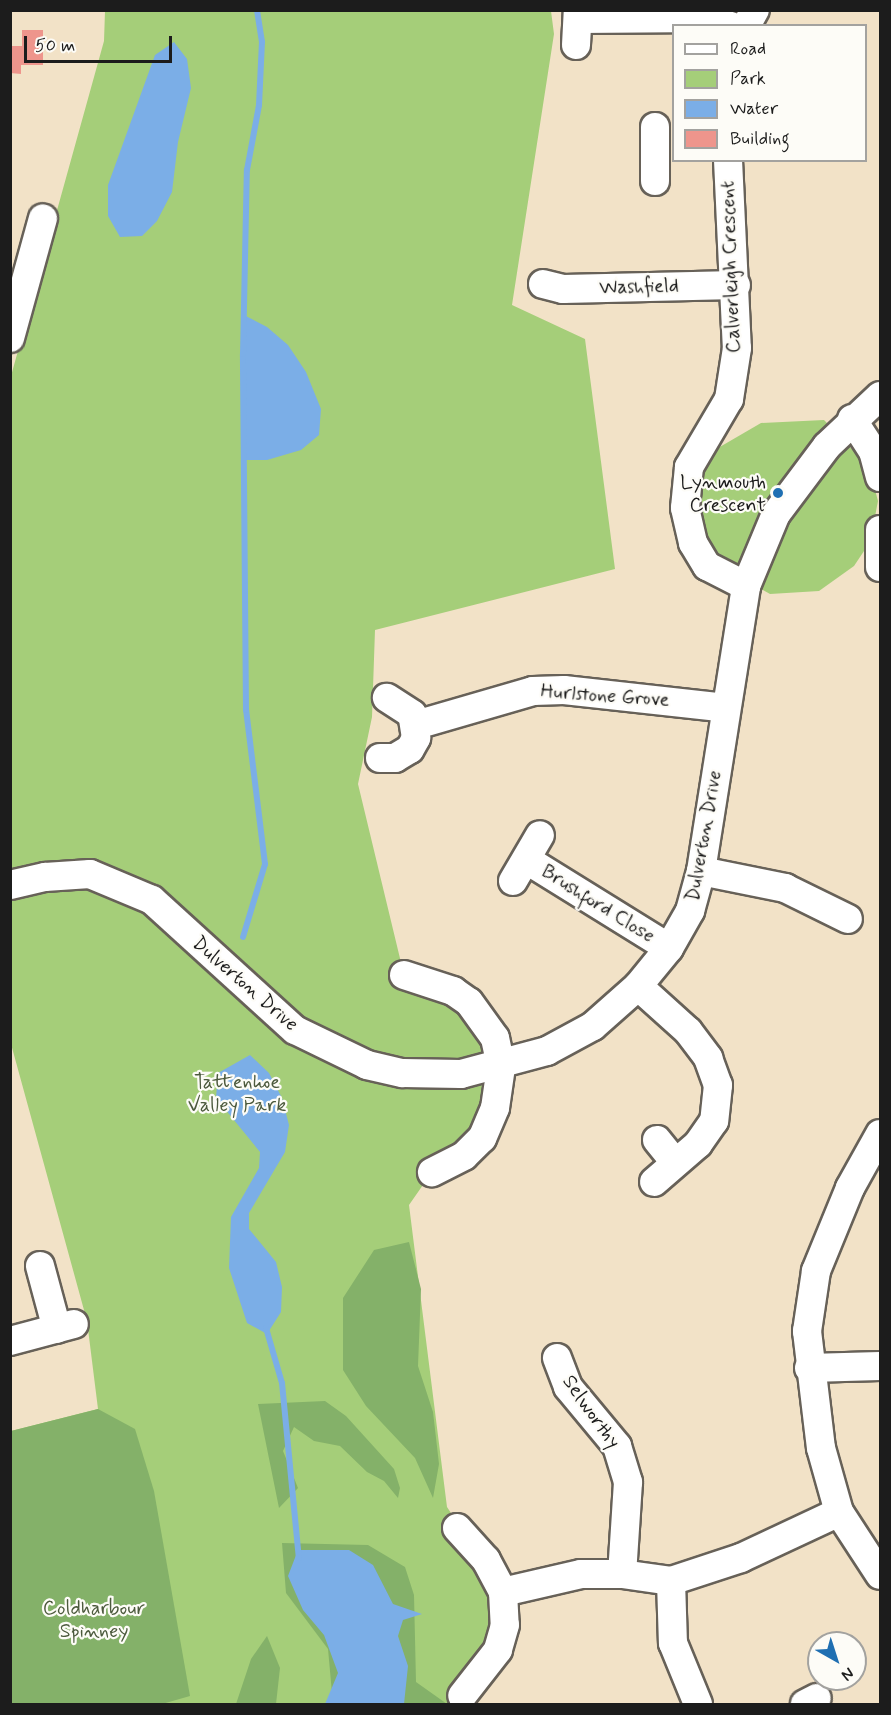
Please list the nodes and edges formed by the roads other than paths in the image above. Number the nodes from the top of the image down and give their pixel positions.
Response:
1 (754, 10) edge
2 (725, 24) edge
3 (747, 24) edge
4 (578, 25) edge
5 (661, 143) edge
6 (728, 162) edge
7 (655, 181) dead end
8 (43, 218) dead end
9 (543, 284) dead end
10 (16, 285) edge
11 (736, 285) junction
12 (10, 338) edge
13 (880, 396) edge
14 (852, 419) junction
15 (880, 477) edge
16 (880, 530) edge
17 (880, 567) edge
18 (746, 586) junction
19 (387, 698) dead end
20 (726, 708) junction
21 (416, 725) junction
22 (380, 758) dead end
23 (540, 835) dead end
24 (701, 871) junction
25 (10, 885) edge
26 (836, 904) dead end
27 (669, 948) junction
28 (404, 975) dead end
29 (638, 986) junction
30 (501, 1067) junction
31 (880, 1134) edge
32 (657, 1140) dead end
33 (675, 1162) junction
34 (432, 1172) dead end
35 (654, 1182) dead end
36 (40, 1266) dead end
37 (10, 1341) edge
38 (556, 1358) dead end
39 (880, 1366) edge
40 (809, 1368) junction
41 (839, 1512) junction
42 (457, 1528) dead end
43 (622, 1574) junction
44 (880, 1575) edge
45 (671, 1581) junction
46 (503, 1592) junction
47 (462, 1696) dead end
48 (698, 1704) edge

1 - 3 street
2 - 4 street
5 - 7 street
6 - 11 street, Calverleigh Crescent
8 - 10 street
9 - 11 street, Washfield
10 - 12 street
11 - 18 street, Calverleigh Crescent
13 - 14 street, Dulverton Drive
14 - 15 street
14 - 18 street, Dulverton Drive
16 - 17 street
18 - 20 street, Dulverton Drive
19 - 21 street
20 - 21 street, Hurlstone Grove
20 - 24 street, Dulverton Drive
21 - 22 street
23 - 27 street, Brushford Close
24 - 26 street
24 - 27 street, Dulverton Drive
25 - 30 street, Dulverton Drive
27 - 29 street, Dulverton Drive
28 - 30 street
29 - 30 street, Dulverton Drive
29 - 33 street
30 - 34 street
31 - 40 street
32 - 33 street
33 - 35 street
36 - 37 street
38 - 43 street, Selworthy
39 - 40 street
40 - 41 street
41 - 44 street
41 - 45 street
42 - 46 street
43 - 45 street
43 - 46 street
45 - 48 street
46 - 47 street

